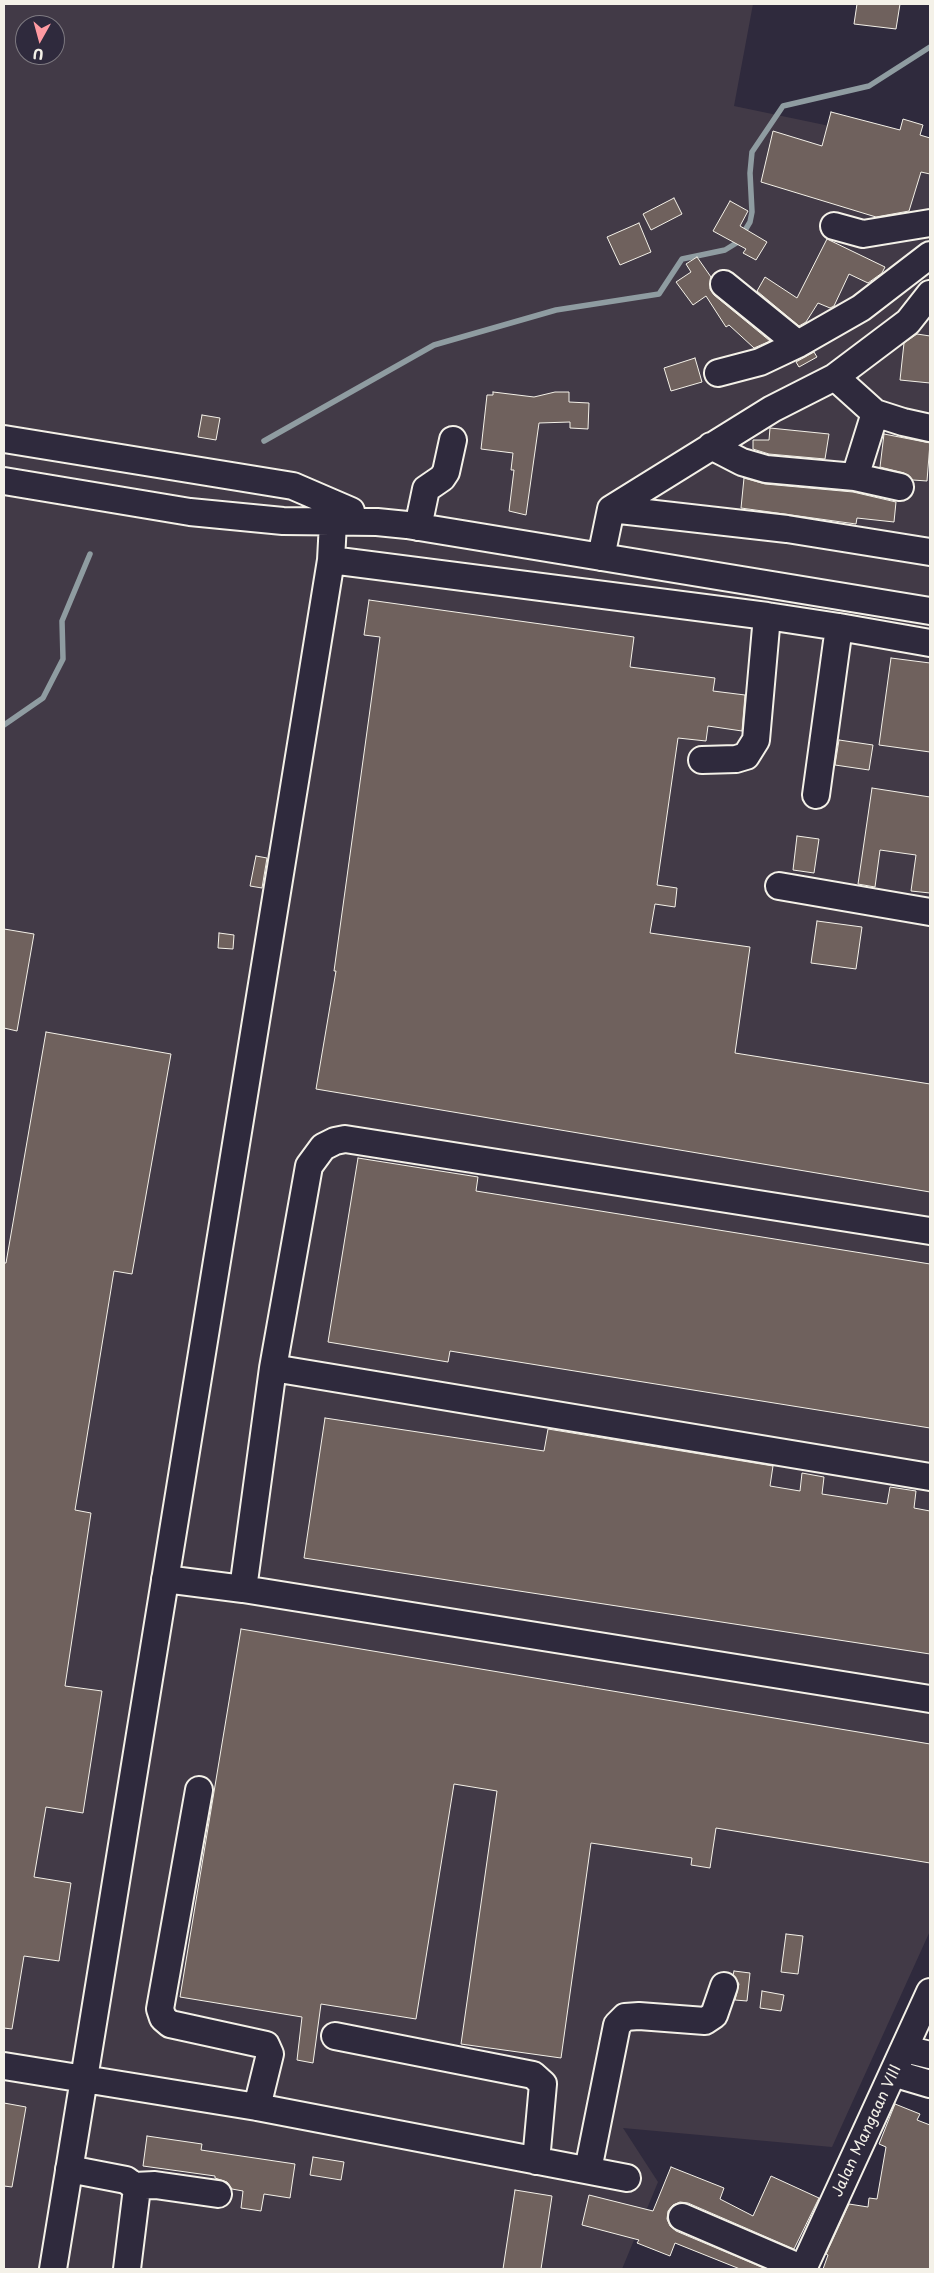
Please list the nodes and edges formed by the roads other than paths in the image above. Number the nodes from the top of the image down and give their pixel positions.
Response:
1 (930, 223) edge
2 (834, 226) dead end
3 (930, 255) edge
4 (724, 284) dead end
5 (930, 294) edge
6 (798, 344) junction
7 (718, 373) dead end
8 (835, 376) junction
9 (875, 413) junction
10 (930, 428) edge
11 (4, 439) edge
12 (453, 440) dead end
13 (711, 446) junction
14 (855, 477) junction
15 (4, 481) edge
16 (900, 487) dead end
17 (611, 509) junction
18 (334, 512) junction
19 (418, 527) junction
20 (930, 552) edge
21 (601, 557) junction
22 (331, 560) junction
23 (930, 611) edge
24 (767, 616) junction
25 (839, 627) junction
26 (930, 643) edge
27 (702, 760) dead end
28 (816, 795) dead end
29 (779, 886) dead end
30 (930, 912) edge
31 (930, 1231) edge
32 (273, 1368) junction
33 (930, 1477) edge
34 (165, 1580) junction
35 (243, 1589) junction
36 (930, 1699) edge
37 (199, 1790) dead end
38 (724, 1986) dead end
39 (930, 1992) edge
40 (335, 2036) dead end
41 (905, 2049) junction
42 (930, 2055) edge
43 (4, 2066) edge
44 (893, 2074) junction
45 (84, 2079) junction
46 (930, 2084) edge
47 (257, 2107) junction
48 (536, 2161) junction
49 (70, 2169) junction
50 (588, 2170) junction
51 (627, 2178) dead end
52 (134, 2186) junction
53 (218, 2194) dead end
54 (682, 2217) dead end
55 (53, 2269) edge
56 (127, 2269) edge
57 (803, 2269) edge

1 - 2 street
3 - 6 street
4 - 6 street
5 - 8 street
6 - 7 street
8 - 9 street
8 - 13 street
9 - 10 street
9 - 14 street
11 - 18 street
12 - 19 street
13 - 14 street
13 - 17 street
14 - 16 street
15 - 18 street
17 - 20 street
17 - 21 street
18 - 19 street
18 - 22 street
19 - 21 street
21 - 23 street
22 - 24 street
22 - 34 street
24 - 25 street
24 - 27 street
25 - 26 street
25 - 28 street
29 - 30 street
31 - 32 street
32 - 33 street
32 - 35 street
34 - 35 street
34 - 45 street
35 - 36 street
37 - 47 street
38 - 50 street
39 - 41 street, Jalan Mangaan VIII
40 - 48 street
41 - 42 street
41 - 44 street, Jalan Mangaan VIII
43 - 45 street
44 - 46 street
44 - 57 street, Jalan Mangaan VIII
45 - 47 street
45 - 49 street
47 - 48 street
48 - 50 street
49 - 52 street
49 - 55 street
50 - 51 street
52 - 53 street
52 - 56 street
54 - 57 street

